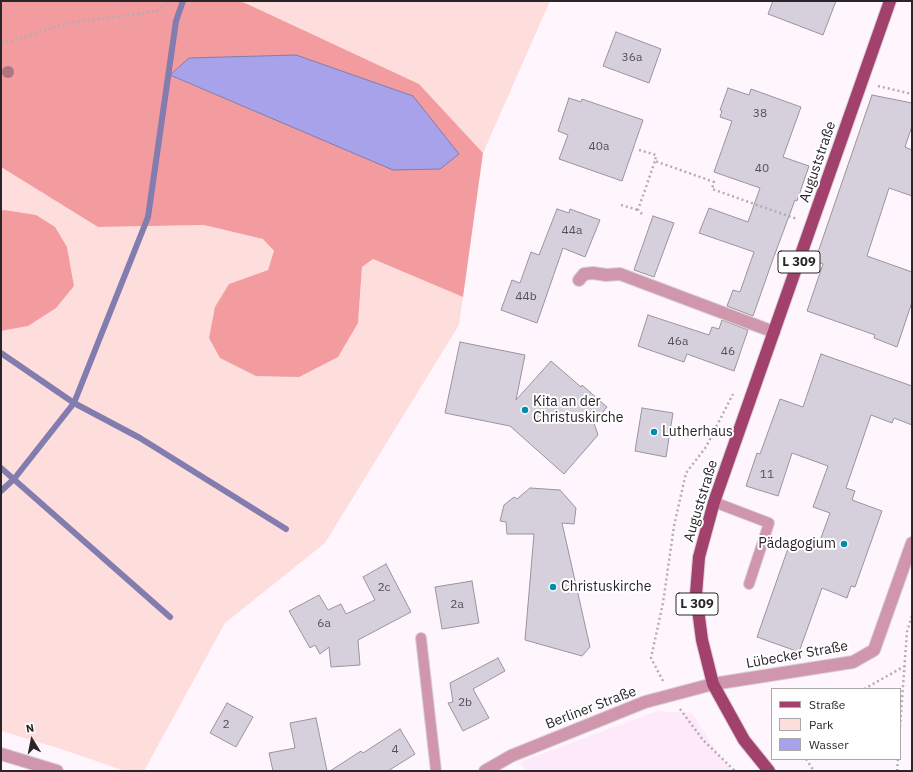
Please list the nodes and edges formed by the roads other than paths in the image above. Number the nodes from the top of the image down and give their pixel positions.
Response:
1 (890, 1) edge
2 (579, 280) dead end
3 (774, 332) junction
4 (714, 502) junction
5 (912, 543) edge
6 (749, 584) dead end
7 (421, 638) dead end
8 (713, 684) junction
9 (1, 754) edge
10 (57, 771) edge
11 (436, 771) edge
12 (485, 771) edge
13 (769, 771) edge

1 - 3 main road, Auguststraße / L 309
2 - 3 street
3 - 4 main road, Auguststraße / L 309
4 - 6 lane
4 - 8 main road, Auguststraße / L 309
5 - 8 street, Lübecker Straße
7 - 11 lane
8 - 12 street, Berliner Straße
8 - 13 main road, L 309
9 - 10 street

